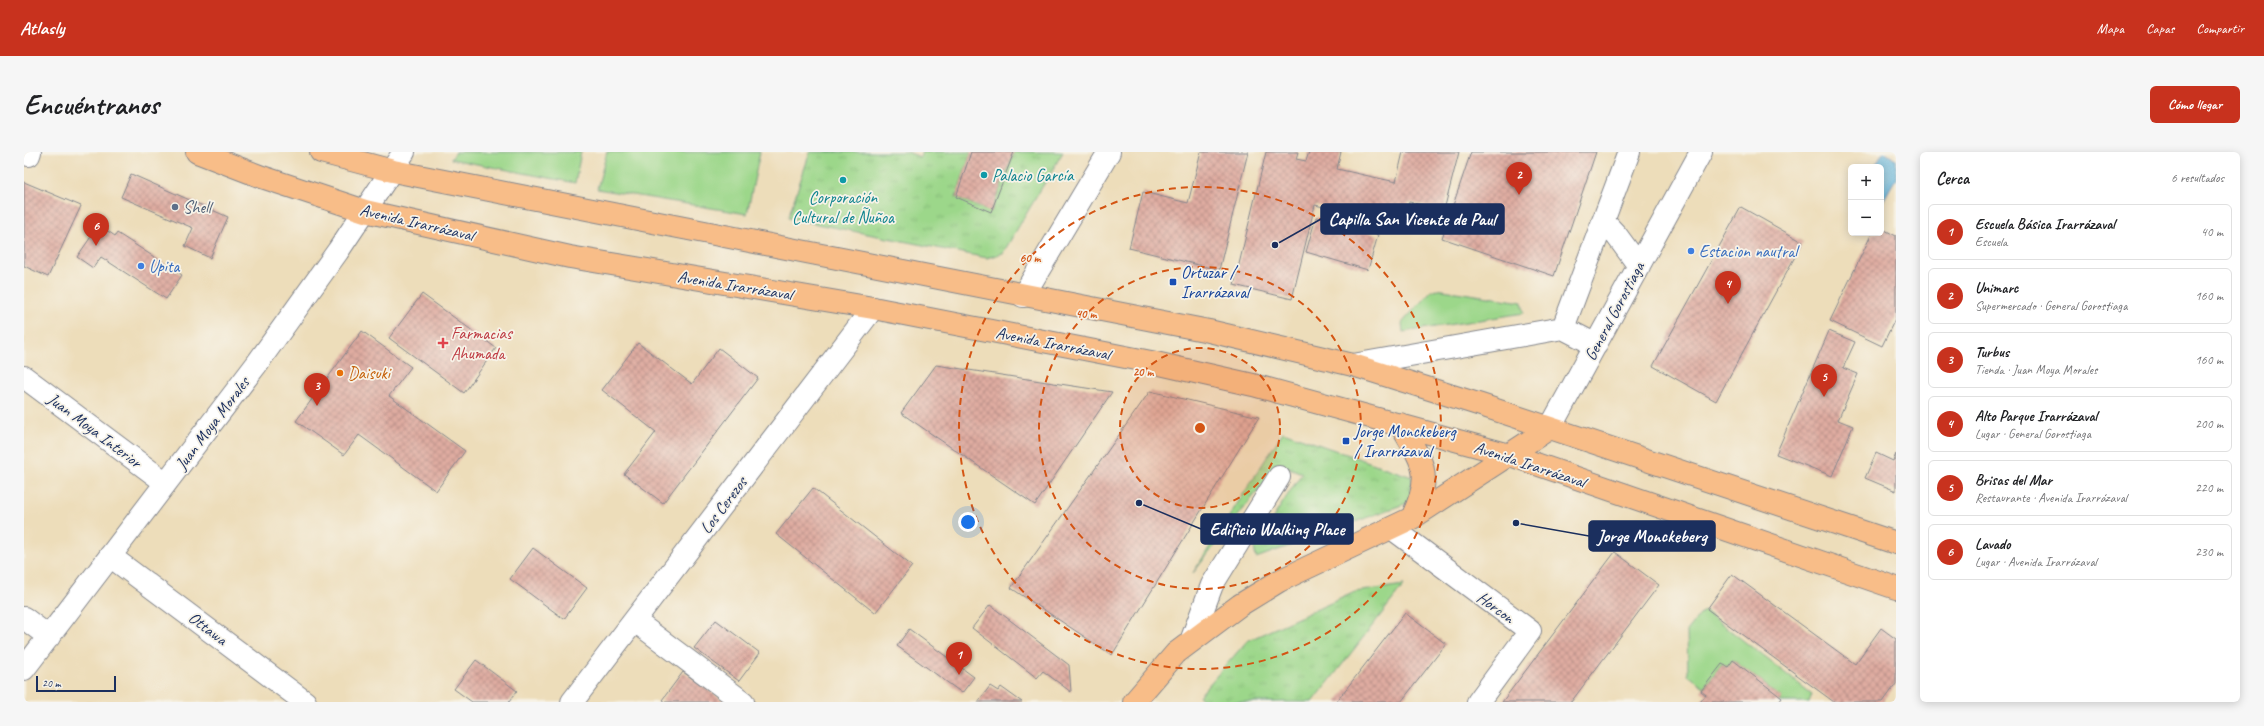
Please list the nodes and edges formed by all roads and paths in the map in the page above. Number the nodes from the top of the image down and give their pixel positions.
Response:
1 (197, 152) edge
2 (321, 152) edge
3 (404, 152) edge
4 (1110, 152) edge
5 (1629, 152) edge
6 (1701, 152) edge
7 (393, 171) junction
8 (365, 211) junction
9 (1603, 221) junction
10 (1639, 266) junction
11 (1023, 296) junction
12 (873, 308) junction
13 (1563, 328) junction
14 (1596, 345) junction
15 (1353, 365) junction
16 (24, 377) edge
17 (1400, 424) junction
18 (1550, 428) junction
19 (1510, 455) junction
20 (1279, 477) dead end
21 (166, 483) junction
22 (1412, 518) junction
23 (1393, 529) junction
24 (1896, 543) edge
25 (110, 556) junction
26 (1896, 588) edge
27 (24, 618) edge
28 (635, 621) junction
29 (49, 637) junction
30 (1191, 641) junction
31 (24, 669) edge
32 (305, 702) edge
33 (572, 702) edge
34 (743, 702) edge
35 (1134, 702) edge
36 (1478, 702) edge

1 - 8 main road, Avenida Irarrázaval
2 - 7 main road
3 - 7 street, Juan Moya Morales
4 - 11 street
5 - 9 street
6 - 10 street, General Gorostiaga
7 - 8 street, Juan Moya Morales
7 - 11 main road
8 - 12 main road, Avenida Irarrázaval
8 - 21 street, Juan Moya Morales
9 - 10 street
9 - 13 street
10 - 14 street, General Gorostiaga
11 - 15 main road
12 - 17 main road, Avenida Irarrázaval
12 - 28 street, Los Cerezos
13 - 14 street
13 - 15 street
14 - 18 street, General Gorostiaga
15 - 18 main road
16 - 21 street, Juan Moya Interior
17 - 19 main road, Avenida Irarrázaval
17 - 22 main road
18 - 19 main road, General Gorostiaga
18 - 24 main road
19 - 22 main road, General Gorostiaga
19 - 26 main road, Avenida Irarrázaval
20 - 30 street
21 - 25 street, Juan Moya Morales
22 - 23 main road, General Gorostiaga
23 - 30 main road, General Gorostiaga
23 - 36 street, Horcon
25 - 29 street, Juan Moya Morales
25 - 32 street, Ottawa
27 - 29 street
28 - 33 street, Los Cerezos
28 - 34 street
29 - 31 street, Juan Moya Morales
30 - 35 main road, General Gorostiaga

